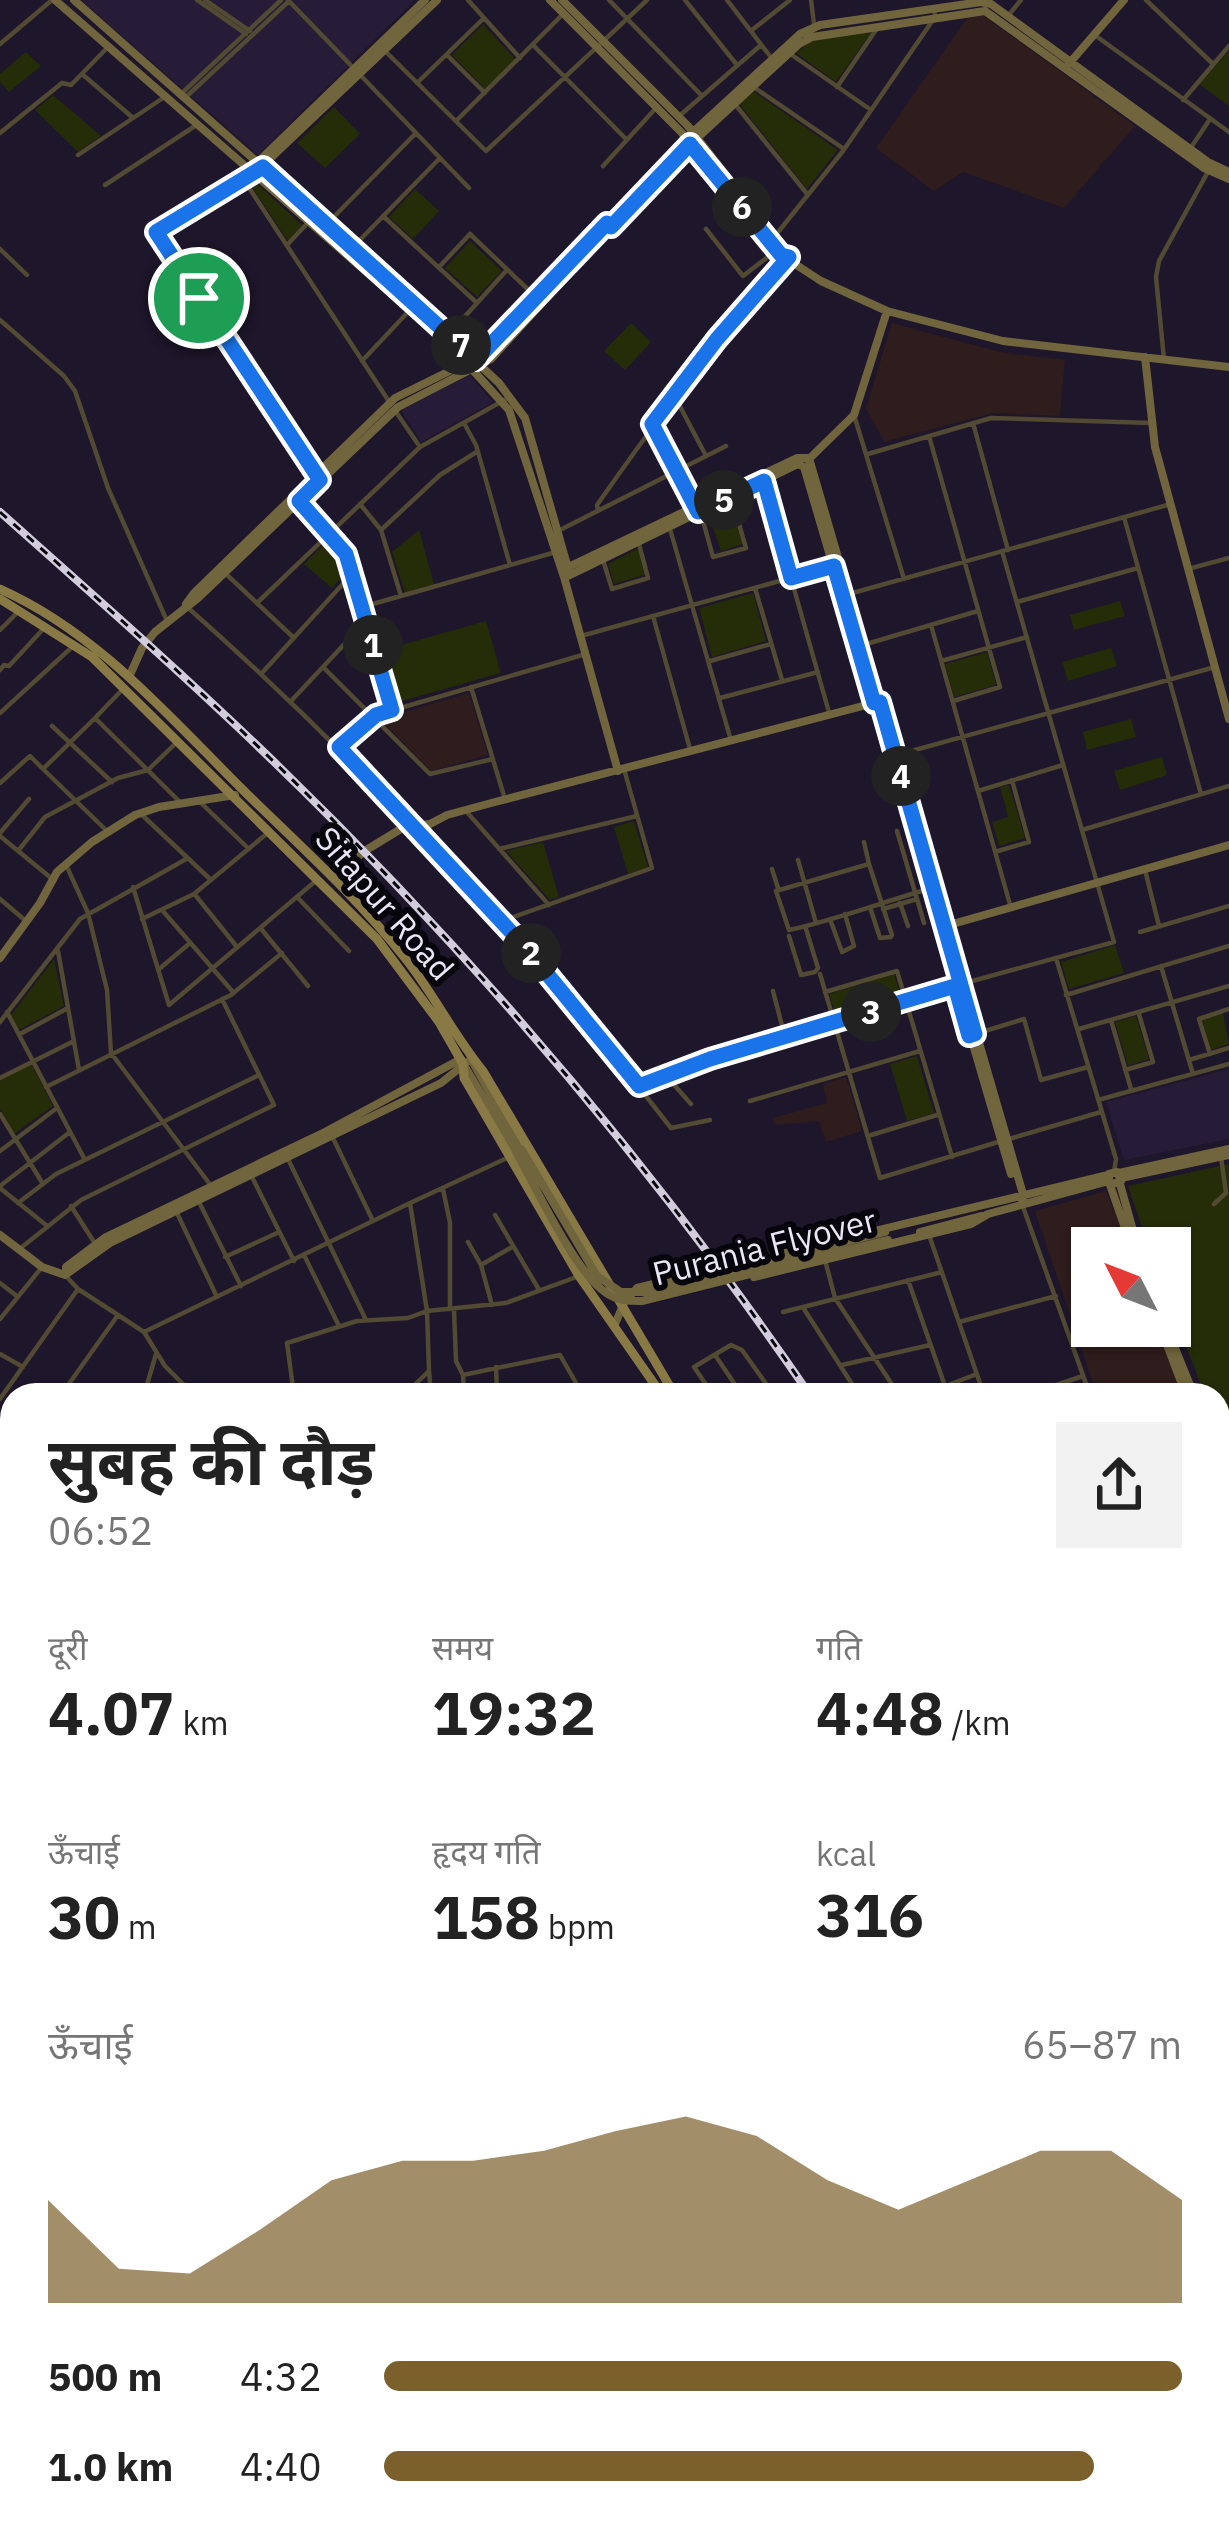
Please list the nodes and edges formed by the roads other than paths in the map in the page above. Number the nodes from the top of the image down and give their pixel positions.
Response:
1 (54, 0) edge
2 (74, 0) edge
3 (287, 0) edge
4 (424, 0) edge
5 (436, 0) edge
6 (468, 0) edge
7 (550, 0) edge
8 (562, 0) edge
9 (609, 0) edge
10 (646, 0) edge
11 (685, 0) edge
12 (727, 0) edge
13 (745, 0) edge
14 (790, 0) edge
15 (811, 0) edge
16 (905, 0) edge
17 (1021, 0) edge
18 (1124, 0) edge
19 (1146, 0) edge
20 (203, 1) edge
21 (969, 2) edge
22 (734, 10) junction
23 (935, 13) junction
24 (563, 14) junction
25 (907, 17) junction
26 (484, 18) junction
27 (628, 19) junction
28 (1006, 19) junction
29 (879, 25) junction
30 (814, 27) junction
31 (751, 31) junction
32 (248, 33) junction
33 (1092, 33) junction
34 (0, 44) edge
35 (599, 44) junction
36 (761, 44) junction
37 (110, 45) junction
38 (533, 45) junction
39 (1229, 46) edge
40 (385, 51) junction
41 (789, 53) junction
42 (447, 55) junction
43 (520, 58) junction
44 (775, 62) junction
45 (1212, 63) junction
46 (737, 65) junction
47 (1068, 65) junction
48 (356, 73) junction
49 (82, 74) junction
50 (563, 75) junction
51 (417, 83) junction
52 (752, 87) junction
53 (837, 87) junction
54 (486, 94) junction
55 (167, 95) junction
56 (702, 96) junction
57 (181, 98) junction
58 (1183, 100) junction
59 (734, 103) junction
60 (656, 108) junction
61 (871, 110) junction
62 (678, 116) junction
63 (133, 118) junction
64 (1210, 119) junction
65 (0, 120) edge
66 (456, 122) junction
67 (200, 123) junction
68 (3, 131) edge
69 (1229, 132) edge
70 (415, 134) junction
71 (691, 138) junction
72 (627, 140) junction
73 (844, 149) junction
74 (1188, 152) junction
75 (78, 155) dead end
76 (440, 158) junction
77 (258, 166) junction
78 (603, 166) dead end
79 (1210, 167) junction
80 (1229, 175) edge
81 (242, 177) junction
82 (105, 185) dead end
83 (469, 188) dead end
84 (808, 195) junction
85 (383, 216) junction
86 (313, 218) junction
87 (609, 225) junction
88 (323, 227) junction
89 (706, 230) dead end
90 (775, 236) junction
91 (287, 245) junction
92 (352, 247) junction
93 (0, 249) edge
94 (777, 250) junction
95 (789, 257) junction
96 (439, 267) junction
97 (507, 269) junction
98 (27, 275) dead end
99 (537, 298) junction
100 (477, 303) junction
101 (410, 310) junction
102 (887, 311) junction
103 (0, 320) edge
104 (8, 327) junction
105 (1, 334) edge
106 (449, 334) junction
107 (1145, 357) junction
108 (1164, 359) junction
109 (362, 361) junction
110 (475, 365) junction
111 (1229, 367) edge
112 (674, 395) junction
113 (506, 400) junction
114 (392, 407) junction
115 (854, 415) junction
116 (464, 423) junction
117 (973, 423) junction
118 (1152, 423) junction
119 (652, 424) junction
120 (929, 436) junction
121 (727, 446) dead end
122 (420, 447) junction
123 (478, 451) junction
124 (868, 454) junction
125 (706, 456) junction
126 (807, 462) junction
127 (676, 471) junction
128 (318, 477) junction
129 (763, 477) junction
130 (731, 496) junction
131 (299, 501) junction
132 (360, 504) junction
133 (1171, 504) junction
134 (698, 509) junction
135 (598, 511) junction
136 (1124, 517) junction
137 (668, 523) junction
138 (381, 530) junction
139 (329, 533) junction
140 (553, 534) junction
141 (638, 538) junction
142 (1005, 550) junction
143 (559, 552) junction
144 (1229, 558) edge
145 (602, 559) junction
146 (965, 562) junction
147 (838, 565) junction
148 (510, 566) junction
149 (1139, 568) junction
150 (1188, 569) junction
151 (566, 572) junction
152 (225, 573) junction
153 (352, 574) junction
154 (791, 578) junction
155 (904, 579) junction
156 (755, 588) junction
157 (0, 589) edge
158 (846, 595) junction
159 (401, 596) junction
160 (0, 599) edge
161 (1017, 602) junction
162 (257, 603) junction
163 (694, 605) junction
164 (185, 606) junction
165 (362, 608) junction
166 (20, 609) junction
167 (979, 611) junction
168 (653, 616) junction
169 (167, 621) junction
170 (366, 621) junction
171 (46, 625) junction
172 (931, 625) junction
173 (0, 630) edge
174 (580, 636) junction
175 (1027, 637) junction
176 (294, 638) junction
177 (75, 644) junction
178 (771, 644) junction
179 (860, 646) junction
180 (989, 648) junction
181 (586, 654) junction
182 (710, 661) junction
183 (941, 661) junction
184 (1215, 667) junction
185 (323, 668) junction
186 (0, 670) edge
187 (818, 672) junction
188 (261, 674) junction
189 (1171, 679) junction
190 (127, 682) junction
191 (782, 682) junction
192 (471, 687) junction
193 (720, 698) junction
194 (291, 701) junction
195 (953, 701) junction
196 (877, 703) junction
197 (392, 710) junction
198 (0, 713) edge
199 (1048, 713) junction
200 (830, 716) junction
201 (373, 717) junction
202 (95, 718) junction
203 (1229, 719) edge
204 (52, 726) dead end
205 (963, 736) junction
206 (178, 740) junction
207 (732, 742) junction
208 (69, 744) junction
209 (339, 747) junction
210 (691, 753) junction
211 (892, 756) junction
212 (493, 759) junction
213 (1063, 765) junction
214 (44, 769) junction
215 (148, 770) junction
216 (621, 770) junction
217 (1012, 780) junction
218 (112, 782) junction
219 (0, 783) edge
220 (1229, 786) edge
221 (979, 790) junction
222 (1201, 794) junction
223 (235, 795) junction
224 (505, 799) junction
225 (29, 800) dead end
226 (79, 801) junction
227 (200, 802) junction
228 (182, 804) junction
229 (465, 810) junction
230 (140, 814) junction
231 (637, 816) junction
232 (416, 826) junction
233 (270, 830) junction
234 (1082, 830) junction
235 (897, 831) dead end
236 (108, 832) junction
237 (0, 834) edge
238 (864, 842) dead end
239 (1229, 845) edge
240 (249, 849) junction
241 (500, 849) junction
242 (18, 850) junction
243 (995, 851) junction
244 (188, 858) junction
245 (798, 860) dead end
246 (66, 864) junction
247 (869, 864) junction
248 (772, 869) dead end
249 (1144, 870) junction
250 (318, 878) junction
251 (53, 879) junction
252 (211, 880) junction
253 (334, 880) junction
254 (804, 881) junction
255 (1097, 883) junction
256 (133, 887) junction
257 (778, 888) junction
258 (929, 889) junction
259 (194, 894) junction
260 (916, 896) junction
261 (297, 897) junction
262 (0, 899) edge
263 (900, 903) junction
264 (549, 905) junction
265 (882, 906) junction
266 (1229, 906) edge
267 (870, 907) junction
268 (1011, 908) junction
269 (162, 910) junction
270 (88, 913) junction
271 (845, 914) junction
272 (142, 919) junction
273 (830, 919) junction
274 (502, 921) junction
275 (27, 922) junction
276 (923, 922) dead end
277 (817, 923) junction
278 (805, 926) junction
279 (908, 926) dead end
280 (1159, 926) junction
281 (260, 928) junction
282 (940, 928) junction
283 (1140, 932) dead end
284 (789, 936) dead end
285 (190, 943) junction
286 (1229, 946) edge
287 (237, 947) junction
288 (58, 948) junction
289 (349, 951) dead end
290 (282, 953) junction
291 (0, 958) edge
292 (1056, 958) junction
293 (1161, 967) junction
294 (212, 968) junction
295 (158, 970) junction
296 (820, 974) dead end
297 (958, 985) junction
298 (308, 986) dead end
299 (1229, 986) edge
300 (773, 991) dead end
301 (825, 992) junction
302 (234, 993) junction
303 (1066, 994) junction
304 (222, 1000) junction
305 (905, 1002) junction
306 (1172, 1002) junction
307 (68, 1008) junction
308 (1227, 1010) edge
309 (8, 1012) junction
310 (1138, 1012) junction
311 (1112, 1020) junction
312 (1229, 1021) edge
313 (0, 1022) edge
314 (835, 1022) junction
315 (1077, 1030) junction
316 (19, 1035) junction
317 (972, 1035) junction
318 (785, 1037) junction
319 (74, 1041) junction
320 (1229, 1048) edge
321 (920, 1051) junction
322 (111, 1053) junction
323 (1210, 1054) junction
324 (466, 1059) junction
325 (32, 1060) junction
326 (1189, 1060) junction
327 (1229, 1064) edge
328 (1088, 1067) junction
329 (0, 1068) edge
330 (79, 1070) junction
331 (1125, 1070) junction
332 (849, 1072) junction
333 (1193, 1074) junction
334 (259, 1075) junction
335 (2, 1077) edge
336 (667, 1077) junction
337 (639, 1086) junction
338 (46, 1087) junction
339 (1131, 1091) junction
340 (1098, 1100) junction
341 (750, 1101) dead end
342 (691, 1104) dead end
343 (57, 1108) junction
344 (1102, 1112) junction
345 (0, 1114) edge
346 (939, 1115) junction
347 (163, 1120) junction
348 (710, 1120) dead end
349 (671, 1127) junction
350 (70, 1132) junction
351 (663, 1134) dead end
352 (332, 1136) junction
353 (868, 1136) junction
354 (14, 1138) junction
355 (1003, 1141) junction
356 (184, 1149) junction
357 (0, 1151) edge
358 (516, 1153) junction
359 (1227, 1153) edge
360 (287, 1157) junction
361 (952, 1157) junction
362 (30, 1160) junction
363 (85, 1160) junction
364 (250, 1175) junction
365 (1115, 1178) junction
366 (43, 1184) junction
367 (0, 1187) edge
368 (214, 1189) junction
369 (443, 1189) junction
370 (1021, 1198) junction
371 (199, 1200) junction
372 (19, 1203) junction
373 (410, 1203) junction
374 (1214, 1204) dead end
375 (71, 1206) junction
376 (987, 1210) junction
377 (176, 1211) junction
378 (495, 1215) dead end
379 (373, 1221) junction
380 (46, 1225) junction
381 (1129, 1227) edge
382 (0, 1232) edge
383 (278, 1233) junction
384 (928, 1235) junction
385 (331, 1241) junction
386 (468, 1242) dead end
387 (96, 1244) junction
388 (22, 1247) junction
389 (513, 1247) junction
390 (304, 1256) junction
391 (225, 1257) junction
392 (765, 1257) junction
393 (825, 1260) junction
394 (294, 1261) junction
395 (481, 1264) junction
396 (44, 1268) junction
397 (942, 1272) junction
398 (770, 1274) junction
399 (65, 1275) junction
400 (579, 1276) junction
401 (908, 1280) junction
402 (0, 1282) edge
403 (241, 1286) junction
404 (78, 1289) junction
405 (540, 1290) junction
406 (1056, 1295) junction
407 (18, 1297) junction
408 (217, 1298) junction
409 (835, 1298) junction
410 (491, 1305) junction
411 (802, 1306) junction
412 (452, 1309) junction
413 (427, 1311) junction
414 (783, 1312) dead end
415 (625, 1313) junction
416 (118, 1315) junction
417 (0, 1319) edge
418 (366, 1320) junction
419 (959, 1322) junction
420 (615, 1324) junction
421 (340, 1327) junction
422 (144, 1332) junction
423 (930, 1345) junction
424 (1171, 1347) edge
425 (157, 1352) junction
426 (714, 1353) junction
427 (0, 1354) edge
428 (874, 1358) junction
429 (23, 1366) junction
430 (840, 1366) junction
431 (496, 1367) junction
432 (430, 1371) junction
433 (977, 1373) junction
434 (463, 1375) junction
435 (1083, 1376) junction
436 (11, 1383) edge
437 (70, 1383) edge
438 (148, 1383) edge
439 (185, 1383) edge
440 (292, 1383) edge
441 (417, 1383) edge
442 (430, 1383) edge
443 (463, 1383) edge
444 (497, 1383) edge
445 (576, 1383) edge
446 (654, 1383) edge
447 (668, 1383) edge
448 (705, 1383) edge
449 (734, 1383) edge
450 (765, 1383) edge
451 (851, 1383) edge
452 (891, 1383) edge
453 (944, 1383) edge
454 (952, 1383) edge
455 (980, 1383) edge
456 (1062, 1383) edge
457 (1086, 1383) edge
458 (1185, 1383) edge

1 - 34 street
1 - 37 street
2 - 57 street
3 - 32 street
3 - 48 street
4 - 48 street
5 - 40 street
6 - 26 street
7 - 24 street
8 - 35 street
9 - 27 street
10 - 27 street
11 - 46 street
12 - 22 street
13 - 22 street
14 - 31 street
15 - 30 street
16 - 25 street
17 - 28 street
18 - 33 street
19 - 45 street
20 - 32 street
21 - 23 street
21 - 28 street
22 - 31 street
23 - 25 street
23 - 28 street
23 - 61 street
24 - 35 street
24 - 38 street
25 - 29 street
25 - 30 street
26 - 42 street
26 - 43 street
27 - 35 street
27 - 56 street
28 - 47 street
29 - 41 street
29 - 53 street
30 - 44 street
31 - 36 street
32 - 57 street
33 - 47 street
33 - 58 street
35 - 50 street
35 - 60 street
35 - 62 street
36 - 44 street
36 - 46 street
37 - 49 street
37 - 55 street
38 - 43 street
38 - 50 street
39 - 45 street
40 - 48 street
40 - 51 street
41 - 44 street
41 - 53 street
42 - 51 street
42 - 54 street
43 - 54 street
44 - 52 street
44 - 71 street
45 - 58 street
46 - 56 street
47 - 74 street
48 - 70 street
48 - 77 street
49 - 63 street
49 - 68 street
50 - 66 street
50 - 72 street
51 - 66 street
52 - 59 street
52 - 73 street
53 - 61 street
54 - 66 street
55 - 57 street
55 - 63 street
56 - 62 street
57 - 67 street
57 - 77 street
58 - 64 street
59 - 71 street
59 - 84 street
60 - 71 street
60 - 72 street
61 - 73 street
62 - 71 street
63 - 75 street
64 - 69 street
64 - 74 street
65 - 68 street
67 - 77 street
67 - 82 street
70 - 76 street
70 - 88 street
71 - 87 street
71 - 90 street
71 - 94 street
72 - 78 street
73 - 84 street
74 - 79 street
76 - 83 street
76 - 85 street
77 - 81 street
77 - 86 street
79 - 80 street
79 - 108 street
81 - 91 street
81 - 128 street
84 - 90 street
85 - 92 street
85 - 96 street
86 - 88 street
86 - 91 street
87 - 99 street
87 - 110 street
88 - 92 street
88 - 101 street
89 - 94 street
90 - 95 street
91 - 109 street
92 - 106 street
93 - 98 street
94 - 95 street
95 - 102 street
95 - 112 street
96 - 97 street
96 - 100 street
97 - 99 street
97 - 100 street
99 - 110 street
100 - 106 street
101 - 109 street
101 - 110 street
102 - 107 street
102 - 115 street
103 - 104 street
104 - 105 street
104 - 169 street
106 - 110 street
107 - 108 street
107 - 118 street
108 - 111 street
109 - 114 street
110 - 113 street
110 - 114 street
112 - 119 street
112 - 125 street
113 - 116 street
113 - 140 street
114 - 122 street
114 - 128 street
115 - 124 street
115 - 126 street
116 - 122 street
116 - 123 street
117 - 118 street
117 - 120 street
117 - 142 street
118 - 133 street
119 - 127 street
119 - 135 street
120 - 124 street
120 - 146 street
121 - 125 street
122 - 132 street
123 - 138 street
123 - 148 street
124 - 155 street
125 - 127 street
126 - 129 street
126 - 147 street
127 - 134 street
127 - 135 street
128 - 131 street
128 - 164 street
129 - 130 street
129 - 134 street
129 - 154 street
130 - 134 street
130 - 134 street
131 - 139 street
131 - 152 street
132 - 138 street
132 - 139 street
133 - 136 street
133 - 150 street
134 - 137 street
135 - 140 street
136 - 142 street
136 - 149 street
137 - 141 street
137 - 163 street
138 - 159 street
139 - 153 street
139 - 162 street
140 - 143 street
141 - 145 street
141 - 145 street
141 - 151 street
142 - 146 street
142 - 161 street
143 - 148 street
143 - 151 street
144 - 150 street
145 - 151 street
146 - 155 street
146 - 167 street
147 - 154 street
147 - 158 street
148 - 159 street
149 - 161 street
149 - 189 street
150 - 184 street
151 - 174 street
152 - 162 street
152 - 164 street
153 - 165 street
153 - 176 street
154 - 156 street
154 - 187 street
155 - 158 street
156 - 163 street
156 - 178 street
157 - 190 main road, Sitapur Road
158 - 179 street
159 - 165 street
160 - 166 main road, Sitapur Road
161 - 175 street
162 - 176 street
163 - 168 street
163 - 182 street
164 - 169 street
164 - 188 street
165 - 170 street
166 - 171 main road, Sitapur Road
166 - 173 street
167 - 172 street
167 - 180 street
168 - 174 street
168 - 210 street
169 - 190 street
170 - 185 street
170 - 197 street
171 - 177 main road, Sitapur Road
171 - 186 street
172 - 179 street
172 - 183 street
174 - 181 street
175 - 180 street
175 - 199 street
176 - 188 street
177 - 190 main road, Sitapur Road
177 - 198 street
178 - 182 street
178 - 191 street
179 - 196 street
180 - 183 street
180 - 195 street
181 - 192 street
181 - 216 street
182 - 193 street
183 - 195 street
184 - 189 street
184 - 203 street
185 - 194 street
185 - 201 street
187 - 191 street
187 - 200 street
188 - 194 street
189 - 199 street
189 - 222 street
190 - 202 street
190 - 206 main road, Sitapur Road
190 - 253 main road, Sitapur Road
191 - 193 street
192 - 197 street
192 - 212 street
193 - 207 street
194 - 209 street
195 - 205 street
196 - 200 street
196 - 211 street
197 - 201 street
199 - 205 street
199 - 213 street
200 - 207 street
201 - 209 street
201 - 212 street
202 - 208 street
202 - 215 street
204 - 208 street
205 - 211 street
205 - 221 street
206 - 215 street
206 - 223 main road, Sitapur Road
207 - 210 street
208 - 214 street
208 - 218 street
209 - 232 street
210 - 216 street
211 - 258 street
212 - 224 street
213 - 217 street
213 - 234 street
214 - 219 street
214 - 226 street
215 - 218 street
215 - 228 street
216 - 224 street
216 - 231 street
217 - 221 street
217 - 243 street
218 - 226 street
220 - 222 street
221 - 243 street
222 - 234 street
223 - 227 street
223 - 233 main road, Sitapur Road
224 - 229 street
225 - 237 street
226 - 236 street
226 - 242 street
227 - 228 street
227 - 240 street
228 - 230 street
229 - 232 street
229 - 241 street
230 - 236 street
230 - 244 street
231 - 241 street
231 - 264 street
232 - 253 street
232 - 274 street
233 - 240 street
233 - 250 main road, Sitapur Road
234 - 255 street
235 - 260 street
236 - 246 street
237 - 242 street
238 - 247 street
239 - 249 street
240 - 252 street
241 - 264 street
242 - 251 street
243 - 268 street
244 - 252 street
244 - 256 street
245 - 254 street
246 - 251 street
246 - 270 street
247 - 254 street
247 - 265 street
248 - 257 street
249 - 255 street
249 - 280 street
250 - 261 street
250 - 324 main road, Sitapur Road
251 - 275 street
252 - 259 street
253 - 324 main road, Sitapur Road
254 - 257 street
254 - 277 street
255 - 268 street
255 - 292 street
256 - 270 street
256 - 272 street
257 - 278 street
258 - 260 street
258 - 282 street
259 - 269 street
259 - 287 street
260 - 263 street
260 - 265 street
260 - 276 street
261 - 281 street
261 - 289 street
262 - 275 street
263 - 265 street
263 - 279 street
264 - 274 street
265 - 267 street
265 - 267 street
266 - 280 street
267 - 271 street
268 - 282 street
269 - 272 street
269 - 285 street
270 - 288 street
270 - 322 street
271 - 273 street
271 - 273 street
272 - 295 street
273 - 277 street
274 - 337 street
275 - 291 street
277 - 278 street
278 - 284 street
280 - 283 street
281 - 287 street
281 - 290 street
282 - 297 street
285 - 294 street
285 - 295 street
286 - 293 street
287 - 294 street
288 - 307 street
288 - 309 street
290 - 298 street
290 - 302 street
292 - 297 street
292 - 303 street
293 - 303 street
293 - 306 street
294 - 295 street
294 - 302 street
296 - 301 street
297 - 305 street
297 - 317 street
299 - 306 street
300 - 318 street
301 - 305 street
301 - 314 street
302 - 304 street
303 - 315 street
304 - 322 street
304 - 334 street
305 - 314 street
305 - 321 street
306 - 310 street
306 - 326 street
307 - 316 street
307 - 319 street
308 - 312 street
308 - 323 street
309 - 313 street
309 - 316 street
310 - 311 street
310 - 331 street
311 - 315 street
311 - 331 street
314 - 318 street
314 - 332 street
315 - 328 street
316 - 325 street
317 - 328 street
317 - 355 street
318 - 336 street
319 - 325 street
319 - 330 street
320 - 323 street
321 - 332 street
321 - 346 street
322 - 330 street
322 - 347 street
323 - 326 street
324 - 352 street
324 - 358 main road, Sitapur Road
324 - 368 street
324 - 415 main road, Sitapur Road
325 - 335 street
325 - 338 street
326 - 333 street
327 - 333 street
328 - 340 street
329 - 335 street
330 - 338 street
331 - 339 street
332 - 341 street
332 - 353 street
333 - 339 street
334 - 347 street
334 - 356 street
336 - 337 street
336 - 342 street
337 - 349 street
338 - 343 street
339 - 340 street
340 - 344 street
343 - 350 street
343 - 354 street
344 - 355 street
344 - 365 street
345 - 354 street
346 - 353 street
346 - 361 street
347 - 356 street
347 - 363 street
348 - 349 street
349 - 351 street
350 - 362 street
350 - 363 street
352 - 360 street
352 - 379 street
353 - 361 street
354 - 357 street
354 - 362 street
355 - 361 street
355 - 370 street
356 - 368 street
356 - 375 street
358 - 369 street
358 - 376 street, Purania Flyover, bridge
358 - 400 main road, Sitapur Road
359 - 365 street
359 - 374 street
360 - 364 street
360 - 385 street
362 - 366 street
362 - 367 street
363 - 366 street
364 - 368 street
364 - 383 street
365 - 370 street
365 - 381 street
366 - 372 street
367 - 372 street
368 - 371 street
368 - 387 street
369 - 373 street
369 - 412 street
370 - 376 street
370 - 406 street
371 - 377 street
371 - 391 street
372 - 380 street
373 - 379 street
373 - 413 street
375 - 380 street
375 - 387 street
376 - 384 street
376 - 392 street
377 - 399 street
377 - 408 street
378 - 389 street
379 - 385 street
380 - 388 street
382 - 388 street
382 - 396 street
383 - 391 street
383 - 394 street
384 - 393 street
384 - 397 street
385 - 390 street
385 - 418 street
386 - 395 street
387 - 399 street
388 - 396 street
389 - 395 street
389 - 405 street
390 - 394 street
390 - 421 street
391 - 403 street
392 - 398 street
392 - 415 street
393 - 398 street
393 - 409 street
394 - 403 street
395 - 410 street
396 - 399 street
396 - 407 street
397 - 401 street
397 - 419 street
398 - 415 street
399 - 404 street
400 - 405 street
400 - 420 main road, Sitapur Road
401 - 409 street
401 - 423 street
402 - 407 street
403 - 408 street
404 - 416 street
404 - 429 street
405 - 410 street
406 - 419 street
406 - 435 street
407 - 417 street
408 - 422 street
409 - 411 street
409 - 428 street
410 - 412 street
411 - 414 street
411 - 430 street
412 - 413 street
412 - 434 street
413 - 418 street
413 - 432 street
415 - 420 street
415 - 447 main road, Sitapur Road
416 - 422 street
416 - 437 street
418 - 421 street
419 - 433 street
420 - 446 main road, Sitapur Road
421 - 440 street
422 - 425 street
423 - 428 street
423 - 453 street
424 - 458 street
425 - 438 street
425 - 439 street
426 - 448 street
426 - 449 street
426 - 450 street
427 - 429 street
428 - 430 street
428 - 452 street
429 - 436 street
430 - 451 street
431 - 434 street
431 - 444 street
431 - 445 street
432 - 441 street
432 - 442 street
433 - 454 street
433 - 455 street
434 - 443 street
435 - 456 street
435 - 457 street

